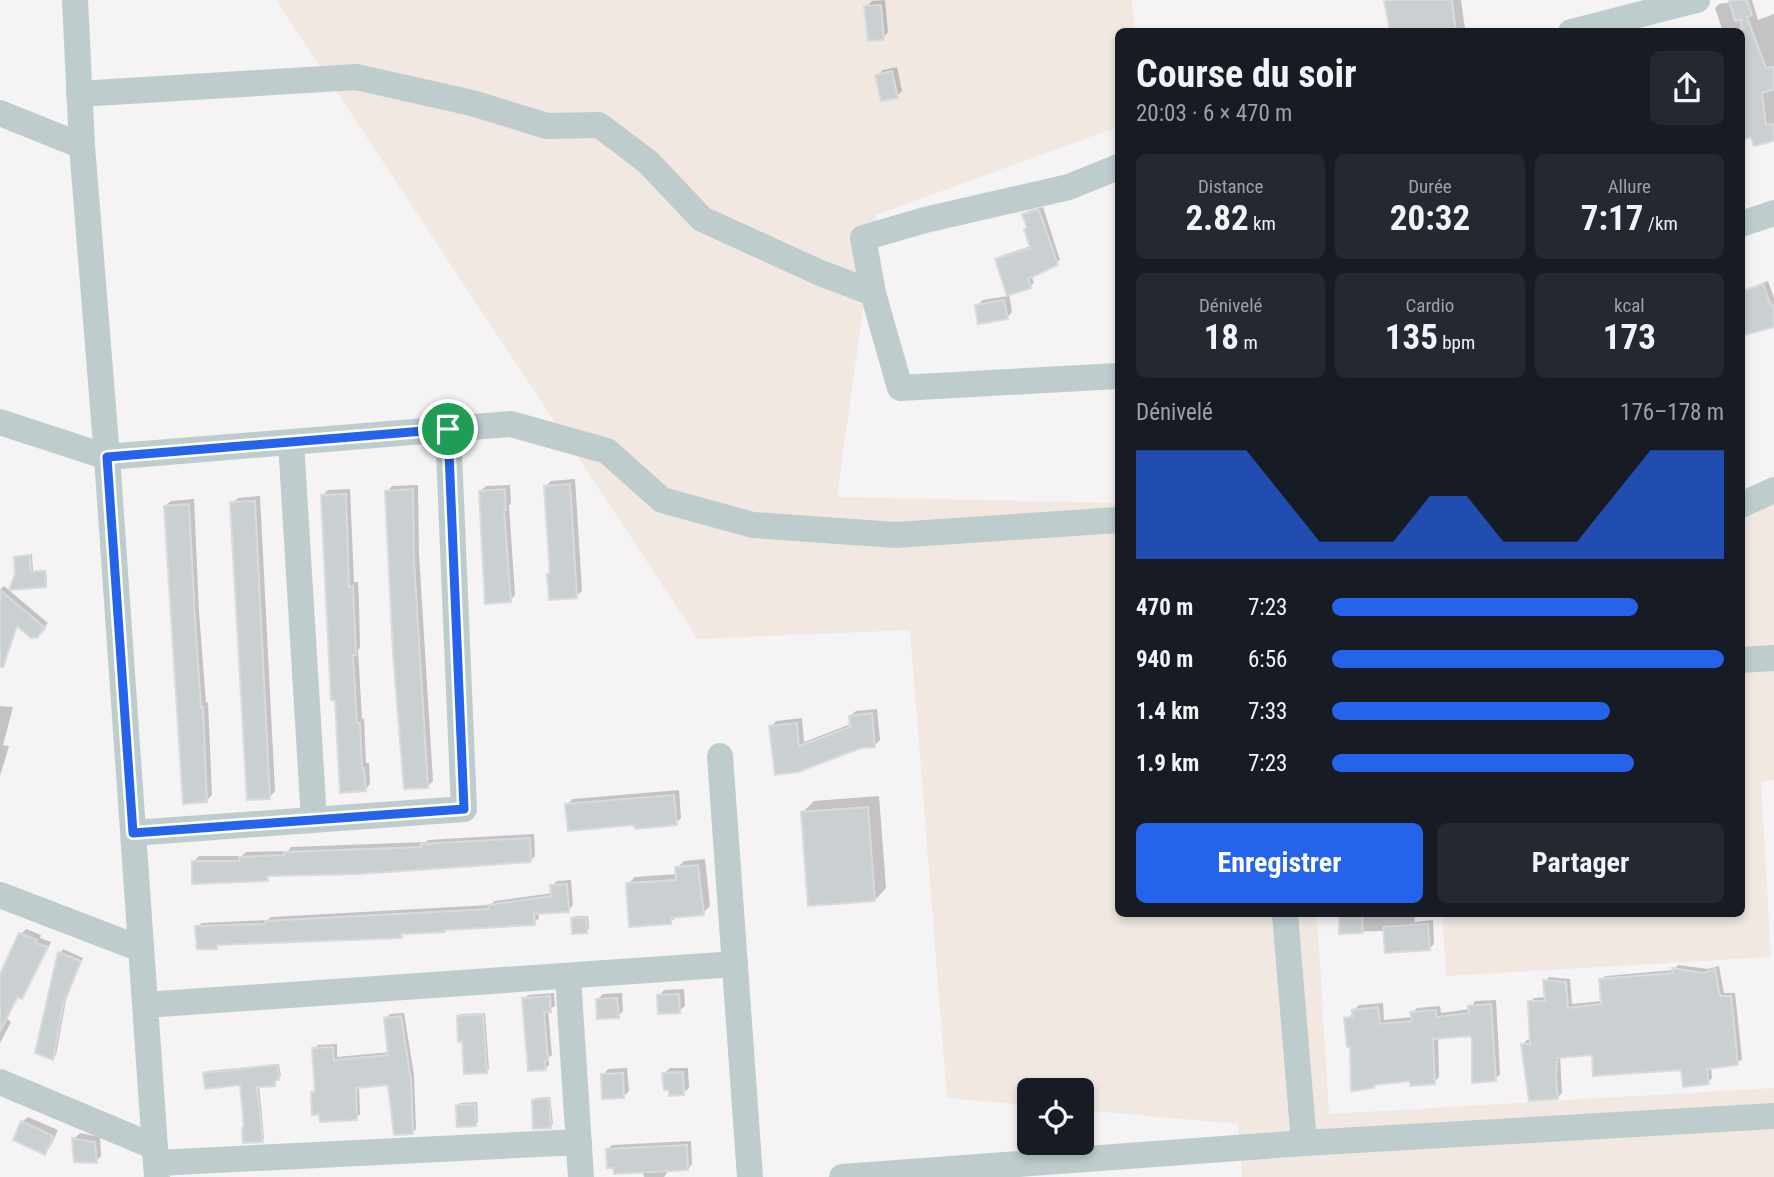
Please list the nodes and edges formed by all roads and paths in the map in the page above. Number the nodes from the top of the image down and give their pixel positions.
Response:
1 (75, 0) edge
2 (1697, 0) edge
3 (1587, 28) edge
4 (79, 94) junction
5 (0, 113) edge
6 (82, 146) junction
7 (1115, 168) edge
8 (1774, 213) edge
9 (1745, 223) edge
10 (873, 293) junction
11 (1115, 376) edge
12 (448, 429) junction
13 (2, 430) edge
14 (290, 442) junction
15 (107, 457) junction
16 (1774, 490) edge
17 (1745, 503) edge
18 (1115, 520) edge
19 (1774, 658) edge
20 (1745, 660) edge
21 (720, 756) dead end
22 (314, 820) junction
23 (133, 833) junction
24 (0, 895) edge
25 (1285, 917) edge
26 (141, 949) junction
27 (735, 964) junction
28 (568, 977) junction
29 (145, 1005) junction
30 (0, 1082) edge
31 (1774, 1116) edge
32 (579, 1142) junction
33 (1304, 1143) junction
34 (156, 1163) edge
35 (326, 1166) edge
36 (581, 1177) edge
37 (750, 1177) edge
38 (842, 1177) edge

1 - 4 street
2 - 3 street
4 - 6 street
4 - 10 street
5 - 6 street
6 - 15 street
7 - 10 street
8 - 9 street
10 - 11 street
12 - 14 street
12 - 18 street
12 - 22 street
13 - 15 street
14 - 15 street
14 - 22 street
15 - 23 street
16 - 17 street
19 - 20 street
21 - 27 street
22 - 23 street
23 - 26 street
24 - 26 street
25 - 33 street
26 - 29 street
27 - 28 street
27 - 37 street
28 - 29 street
28 - 32 street
29 - 34 street
30 - 34 street
31 - 33 street
32 - 35 street
32 - 36 street
33 - 38 street
34 - 35 street

